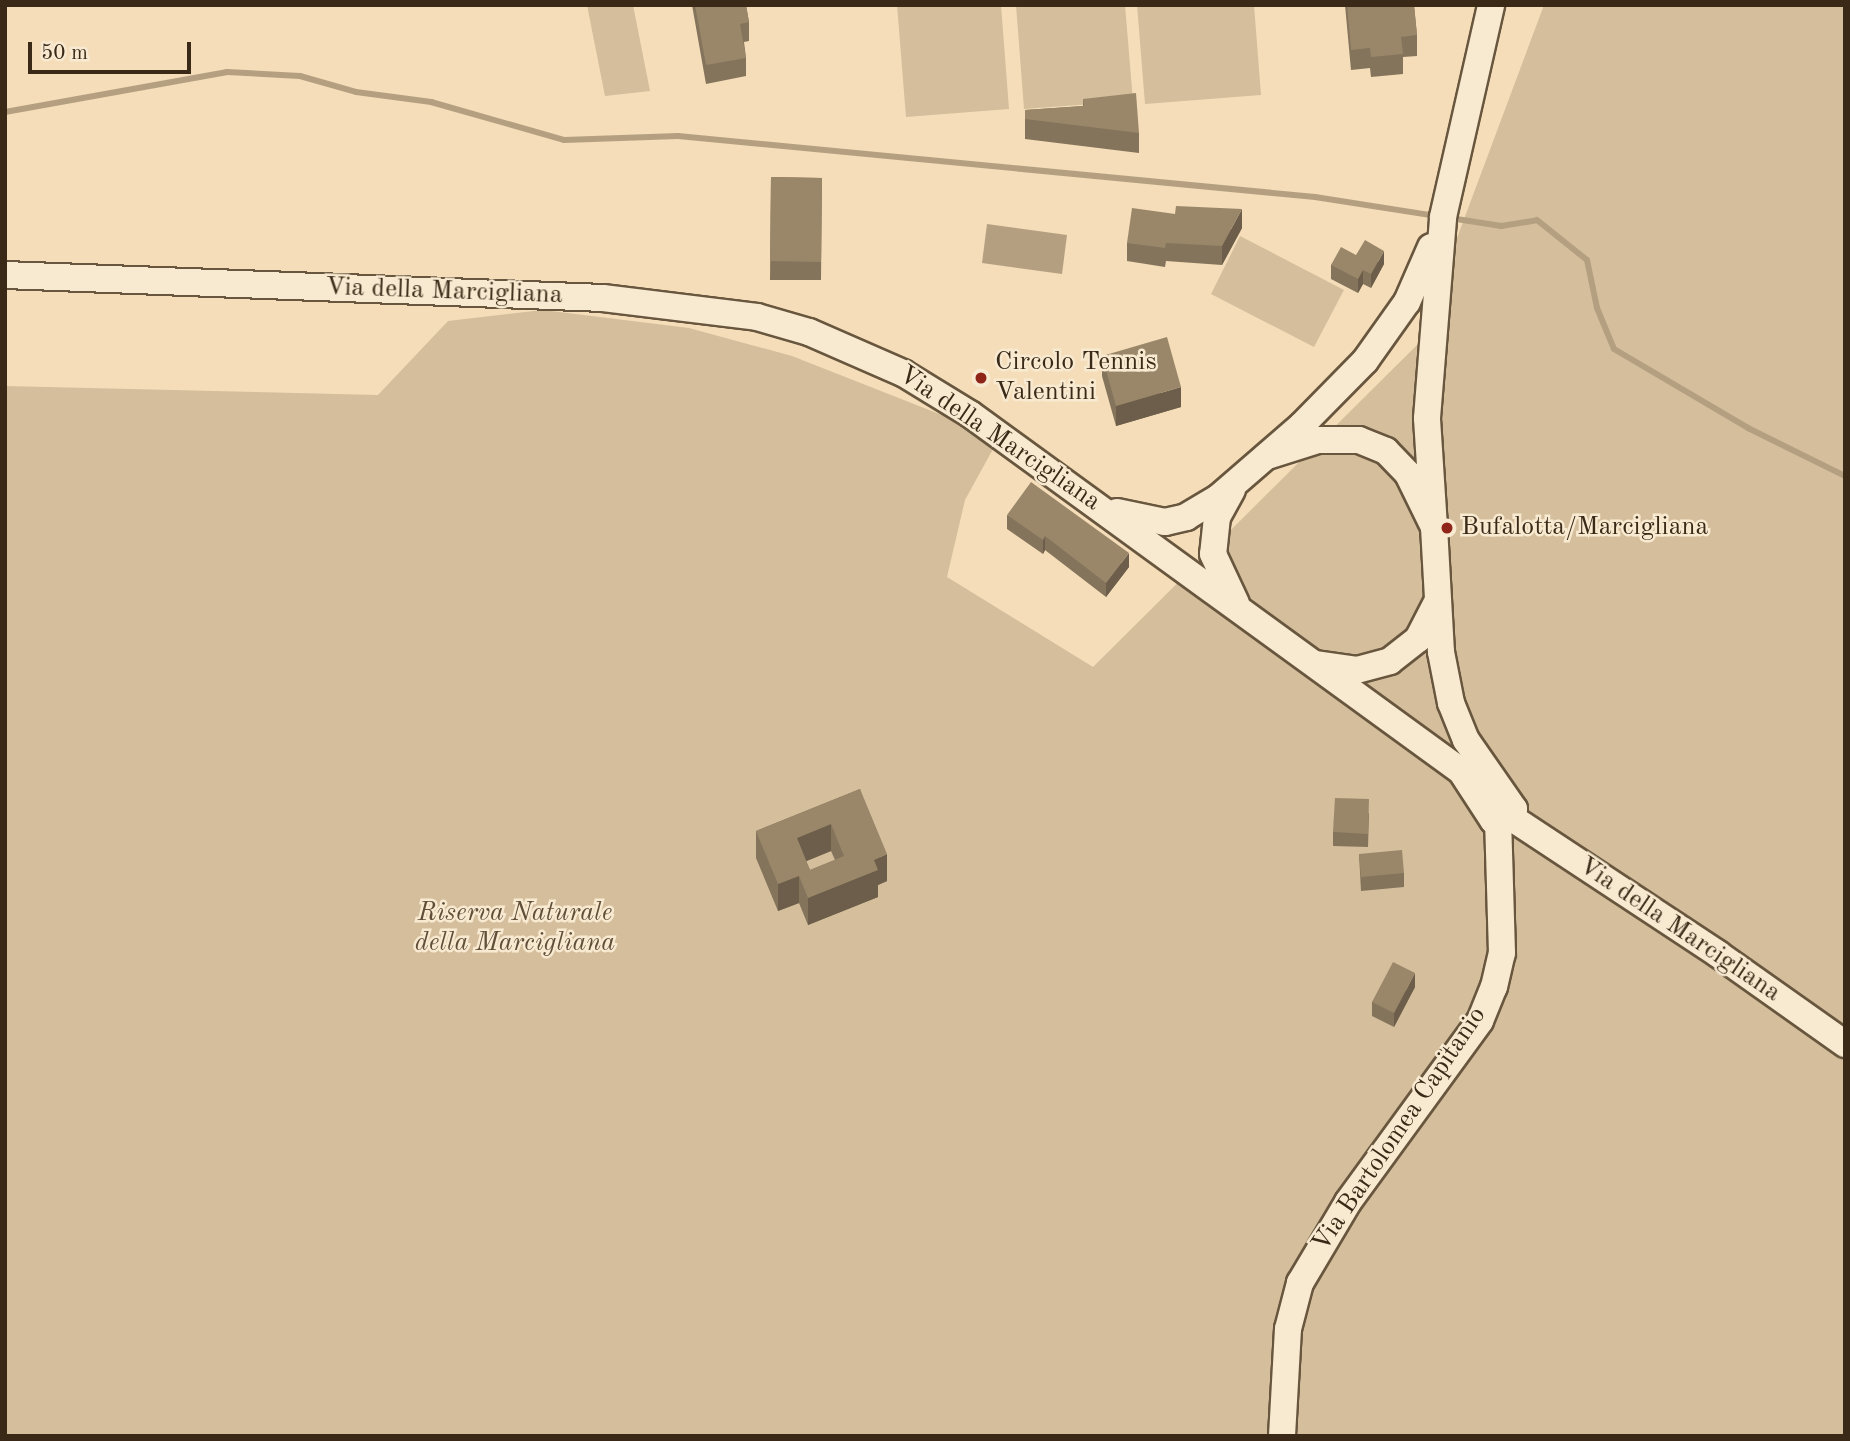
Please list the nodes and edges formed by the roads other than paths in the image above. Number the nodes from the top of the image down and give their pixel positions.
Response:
1 (1491, 5) edge
2 (1443, 217) junction
3 (5, 275) edge
4 (1267, 456) junction
5 (1238, 481) junction
6 (1097, 503) junction
7 (1434, 527) junction
8 (1439, 599) junction
9 (1245, 615) junction
10 (1304, 660) junction
11 (1505, 820) junction
12 (1845, 1044) edge
13 (1282, 1436) edge

1 - 2 street
2 - 4 street
2 - 7 street
3 - 6 street, Via della Marcigliana
4 - 5 street
4 - 7 street
5 - 6 street
5 - 9 street
6 - 9 street, Via della Marcigliana
7 - 8 street
8 - 10 street
8 - 11 street
9 - 10 street, Via della Marcigliana
10 - 11 street, Via della Marcigliana
11 - 12 street, Via della Marcigliana
11 - 13 street, Via Bartolomea Capitanio

